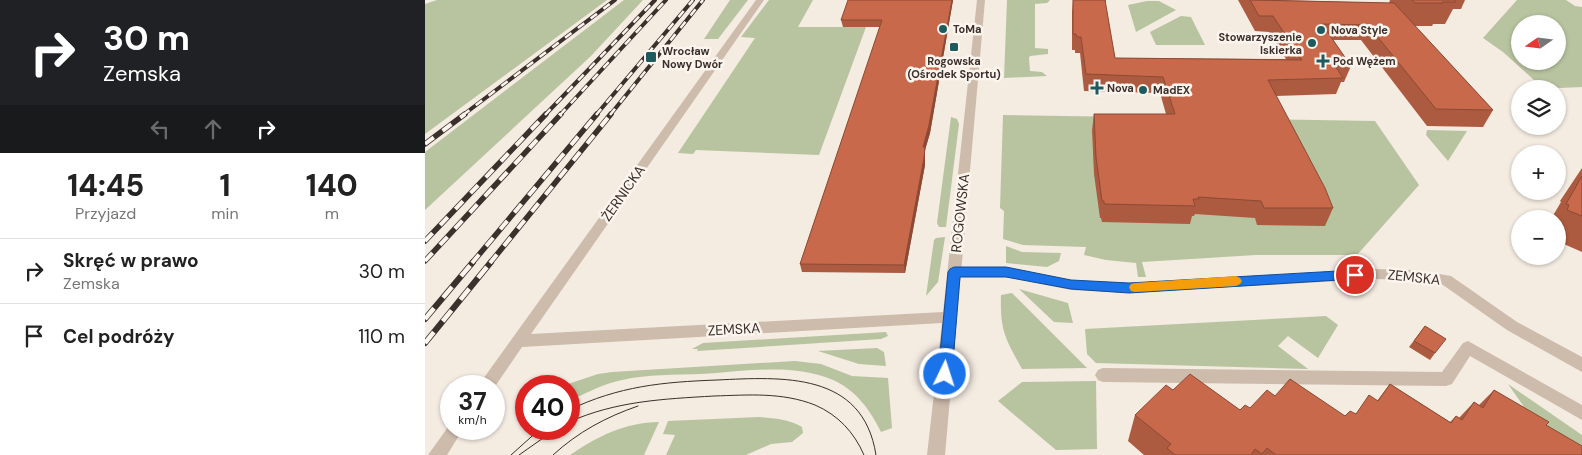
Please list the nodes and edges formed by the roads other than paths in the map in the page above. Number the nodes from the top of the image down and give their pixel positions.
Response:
1 (760, 0) edge
2 (981, 0) edge
3 (954, 272) junction
4 (949, 317) junction
5 (519, 341) junction
6 (1582, 365) edge
7 (1103, 374) dead end
8 (494, 375) edge
9 (1582, 413) edge
10 (447, 440) edge
11 (437, 455) edge
12 (936, 455) edge

1 - 5 street, ŻERNICKA
2 - 3 street, ROGOWSKA
3 - 4 street, ROGOWSKA
3 - 6 street, ZEMSKA
4 - 5 street, ZEMSKA
4 - 12 street, ROGOWSKA
5 - 8 street, ŻERNICKA
7 - 9 street
10 - 11 street

